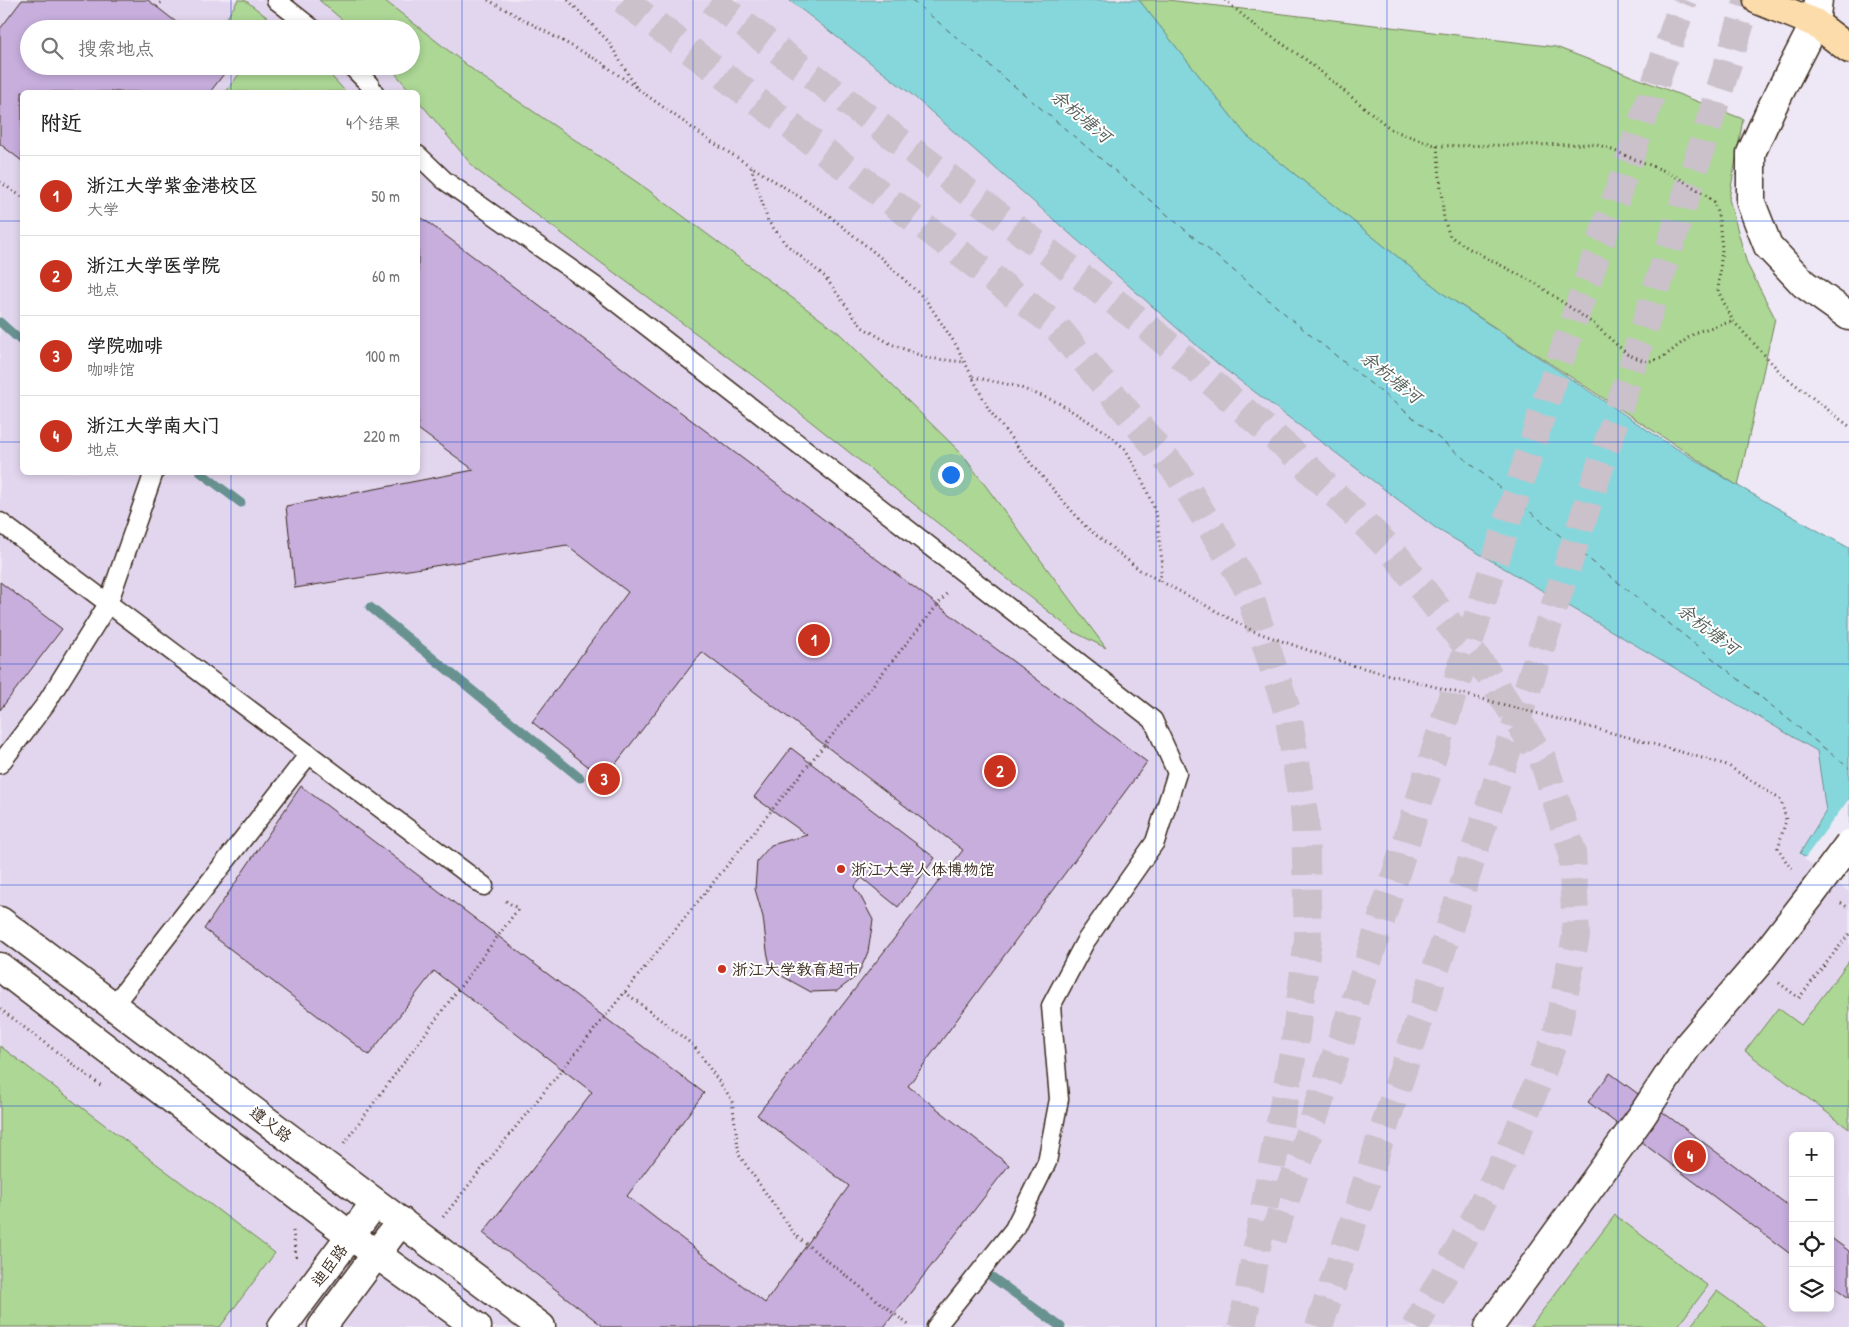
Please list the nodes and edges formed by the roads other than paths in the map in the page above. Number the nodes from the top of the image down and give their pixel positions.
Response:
1 (276, 0) edge
2 (1758, 0) edge
3 (1816, 12) edge
4 (302, 20) edge
5 (1849, 49) edge
6 (360, 75) edge
7 (373, 90) edge
8 (420, 157) edge
9 (1849, 316) edge
10 (153, 475) edge
11 (0, 522) edge
12 (108, 604) junction
13 (309, 754) junction
14 (0, 764) edge
15 (1849, 844) edge
16 (484, 886) road end
17 (0, 921) edge
18 (0, 967) edge
19 (75, 977) junction
20 (53, 1006) junction
21 (113, 1006) junction
22 (376, 1203) junction
23 (401, 1221) junction
24 (350, 1236) junction
25 (377, 1253) junction
26 (282, 1327) edge
27 (322, 1327) edge
28 (477, 1327) edge
29 (542, 1327) edge
30 (936, 1327) edge
31 (1489, 1327) edge

1 - 4 lane
2 - 3 main road
3 - 5 main road
3 - 9 street
6 - 7 lane
8 - 30 lane
10 - 12 lane
11 - 12 lane
12 - 13 lane
12 - 14 lane
13 - 16 lane
13 - 21 lane
15 - 31 street, bridge
17 - 19 street, 遵义路
18 - 20 street
19 - 20 street
19 - 21 street, 遵义路
20 - 24 street
21 - 22 street, 遵义路
22 - 23 street, 遵义路
22 - 24 street, 迪臣路
23 - 25 street, 迪臣路
23 - 29 street, 遵义路
24 - 25 street
24 - 26 street, 迪臣路
25 - 27 street, 迪臣路
25 - 28 street

